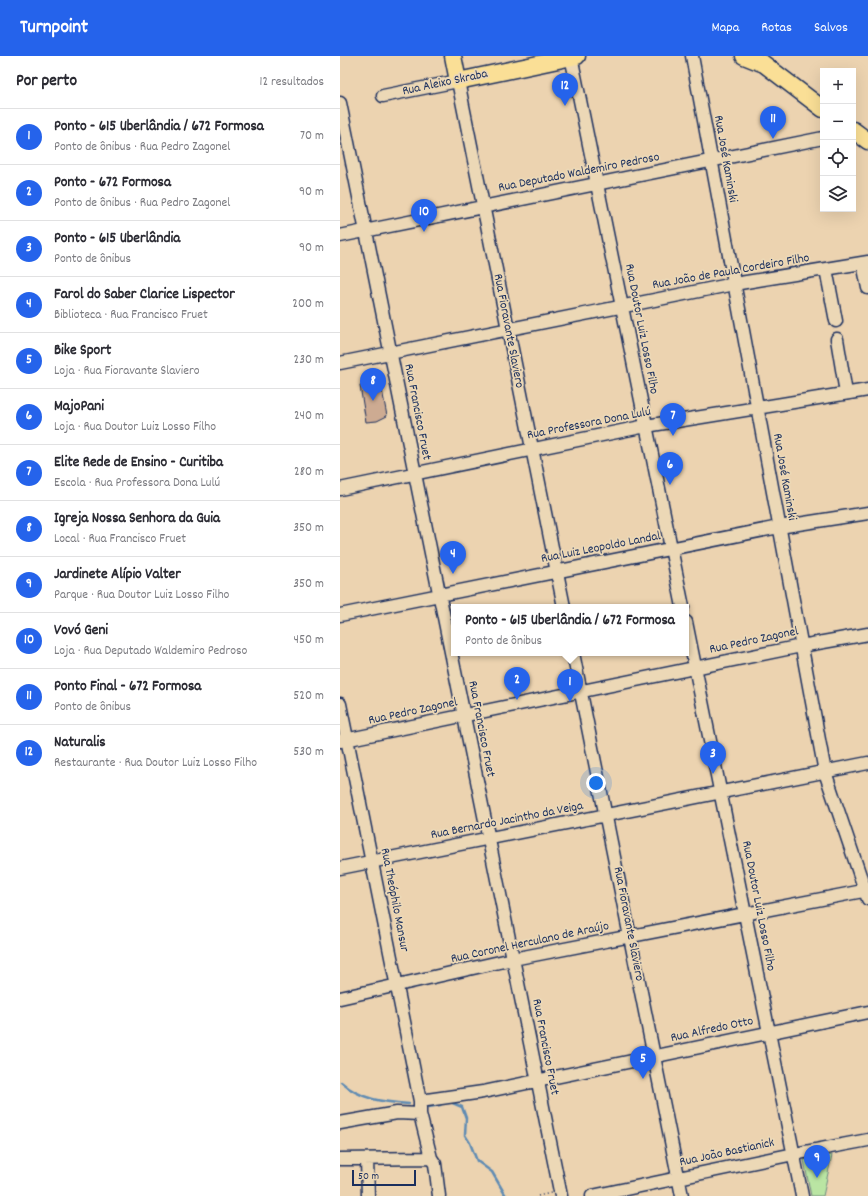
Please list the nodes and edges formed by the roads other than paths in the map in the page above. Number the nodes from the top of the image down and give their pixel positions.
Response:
1 (453, 56) edge
2 (573, 56) edge
3 (692, 56) edge
4 (744, 56) edge
5 (458, 81) junction
6 (383, 96) dead end
7 (340, 103) edge
8 (820, 107) edge
9 (856, 132) edge
10 (820, 139) edge
11 (868, 141) edge
12 (712, 160) junction
13 (597, 184) junction
14 (483, 207) junction
15 (366, 231) junction
16 (340, 236) edge
17 (866, 263) edge
18 (826, 269) junction
19 (734, 284) junction
20 (868, 288) edge
21 (622, 307) junction
22 (836, 321) dead end
23 (508, 330) junction
24 (837, 339) dead end
25 (391, 353) junction
26 (340, 363) edge
27 (868, 390) edge
28 (846, 393) junction
29 (757, 408) junction
30 (646, 426) junction
31 (532, 450) junction
32 (415, 474) junction
33 (340, 489) edge
34 (868, 513) edge
35 (779, 527) junction
36 (671, 548) junction
37 (556, 572) junction
38 (440, 595) junction
39 (563, 604) edge
40 (682, 604) edge
41 (340, 615) edge
42 (868, 634) edge
43 (689, 637) edge
44 (801, 646) junction
45 (451, 650) edge
46 (452, 656) edge
47 (574, 656) edge
48 (695, 668) junction
49 (581, 692) junction
50 (340, 704) edge
51 (464, 716) junction
52 (344, 741) edge
53 (868, 763) edge
54 (825, 772) junction
55 (720, 792) junction
56 (606, 815) junction
57 (489, 838) junction
58 (372, 862) junction
59 (340, 868) edge
60 (867, 893) edge
61 (745, 914) junction
62 (630, 936) junction
63 (513, 959) junction
64 (397, 985) junction
65 (340, 998) edge
66 (868, 1012) edge
67 (769, 1032) junction
68 (654, 1056) junction
69 (538, 1080) junction
70 (420, 1107) junction
71 (340, 1123) edge
72 (868, 1140) edge
73 (794, 1154) junction
74 (431, 1158) junction
75 (340, 1159) edge
76 (367, 1159) junction
77 (678, 1178) junction
78 (368, 1196) edge
79 (439, 1196) edge
80 (561, 1196) edge
81 (592, 1196) edge
82 (682, 1196) edge
83 (802, 1196) edge

1 - 5 main road, Rua Fioravante Slaviero
2 - 5 main road, Rua Aleixo Skraba
2 - 13 street, Rua Doutor Luiz Losso Filho
3 - 12 street, Rua José Kaminski
4 - 8 main road
5 - 6 street, Rua Aleixo Skraba
5 - 14 street, Rua Fioravante Slaviero
7 - 15 street, Rua Francisco Fruet
9 - 11 main road
10 - 12 street, Rua Deputado Waldemiro Pedroso
12 - 13 street, Rua Deputado Waldemiro Pedroso
12 - 19 street, Rua José Kaminski
13 - 14 street, Rua Deputado Waldemiro Pedroso
13 - 21 street, Rua Doutor Luiz Losso Filho
14 - 15 street, Rua Deputado Waldemiro Pedroso
14 - 23 street, Rua Fioravante Slaviero
15 - 16 street, Rua Deputado Waldemiro Pedroso
15 - 25 street, Rua Francisco Fruet
17 - 18 street, Rua João de Paula Cordeiro Filho
17 - 20 street
18 - 19 street, Rua João de Paula Cordeiro Filho
18 - 22 street
19 - 21 street, Rua João de Paula Cordeiro Filho
19 - 29 street, Rua José Kaminski
21 - 23 street, Rua João de Paula Cordeiro Filho
21 - 30 street, Rua Doutor Luiz Losso Filho
23 - 25 street, Rua João de Paula Cordeiro Filho
23 - 31 street, Rua Fioravante Slaviero
24 - 28 street
25 - 26 street, Rua João de Paula Cordeiro Filho
25 - 32 street, Rua Francisco Fruet
27 - 28 street, Rua Professora Dona Lulú
28 - 29 street, Rua Professora Dona Lulú
29 - 30 street, Rua Professora Dona Lulú
29 - 35 street, Rua José Kaminski
30 - 31 street, Rua Professora Dona Lulú
30 - 36 street, Rua Doutor Luiz Losso Filho
31 - 32 street, Rua Professora Dona Lulú
31 - 37 street, Rua Fioravante Slaviero
32 - 33 street, Rua Professora Dona Lulú
32 - 38 street, Rua Francisco Fruet
34 - 35 street, Rua Luiz Leopoldo Landal
35 - 36 street, Rua Luiz Leopoldo Landal
35 - 44 street, Rua José Kaminski
36 - 37 street, Rua Luiz Leopoldo Landal
36 - 40 street, Rua Doutor Luiz Losso Filho
37 - 38 street, Rua Luiz Leopoldo Landal
37 - 39 street, Rua Fioravante Slaviero
38 - 41 street, Rua Luiz Leopoldo Landal
38 - 45 street, Rua Francisco Fruet
42 - 44 street, Rua Pedro Zagonel
43 - 48 street, Rua Doutor Luiz Losso Filho
44 - 48 street, Rua Pedro Zagonel
44 - 54 street, Rua José Kaminski
46 - 51 street, Rua Francisco Fruet
47 - 49 street, Rua Fioravante Slaviero
48 - 49 street, Rua Pedro Zagonel
48 - 55 street, Rua Doutor Luiz Losso Filho
49 - 51 street, Rua Pedro Zagonel
49 - 56 street, Rua Fioravante Slaviero
50 - 52 street, Rua Theóphilo Mansur
51 - 52 street, Rua Pedro Zagonel
51 - 57 street, Rua Francisco Fruet
52 - 58 street, Rua Theóphilo Mansur
53 - 54 street, Rua Bernardo Jacintho da Veiga
54 - 55 street, Rua Bernardo Jacintho da Veiga
54 - 60 street, Rua José Kaminski
55 - 56 street, Rua Bernardo Jacintho da Veiga
55 - 61 street, Rua Doutor Luiz Losso Filho
56 - 57 street, Rua Bernardo Jacintho da Veiga
56 - 62 street, Rua Fioravante Slaviero
57 - 58 street, Rua Bernardo Jacintho da Veiga
57 - 63 street, Rua Francisco Fruet
58 - 59 street, Rua Bernardo Jacintho da Veiga
58 - 64 street, Rua Theóphilo Mansur
60 - 61 street, Rua Coronel Herculano de Araújo
61 - 62 street, Rua Coronel Herculano de Araújo
61 - 67 street, Rua Doutor Luiz Losso Filho
62 - 63 street, Rua Coronel Herculano de Araújo
62 - 68 street, Rua Fioravante Slaviero
63 - 64 street, Rua Coronel Herculano de Araújo
63 - 69 street, Rua Francisco Fruet
64 - 65 street, Rua Coronel Herculano de Araújo
64 - 70 street, Rua Theóphilo Mansur
66 - 67 street, Rua Alfredo Otto
67 - 68 street, Rua Alfredo Otto
67 - 73 street, Rua Doutor Luiz Losso Filho
68 - 69 street, Rua Alfredo Otto
68 - 77 street, Rua Fioravante Slaviero
69 - 70 street, Rua Alfredo Otto
69 - 80 street, Rua Francisco Fruet
70 - 71 street, Rua Alfredo Otto
70 - 74 street, Rua Theóphilo Mansur
72 - 73 street, Rua João Bastianick
73 - 77 street, Rua João Bastianick
73 - 83 street, Rua Doutor Luiz Losso Filho
74 - 76 street
74 - 79 street, Rua Theóphilo Mansur
75 - 76 street
76 - 78 street
77 - 81 street, Rua João Bastianick
77 - 82 street, Rua Fioravante Slaviero

